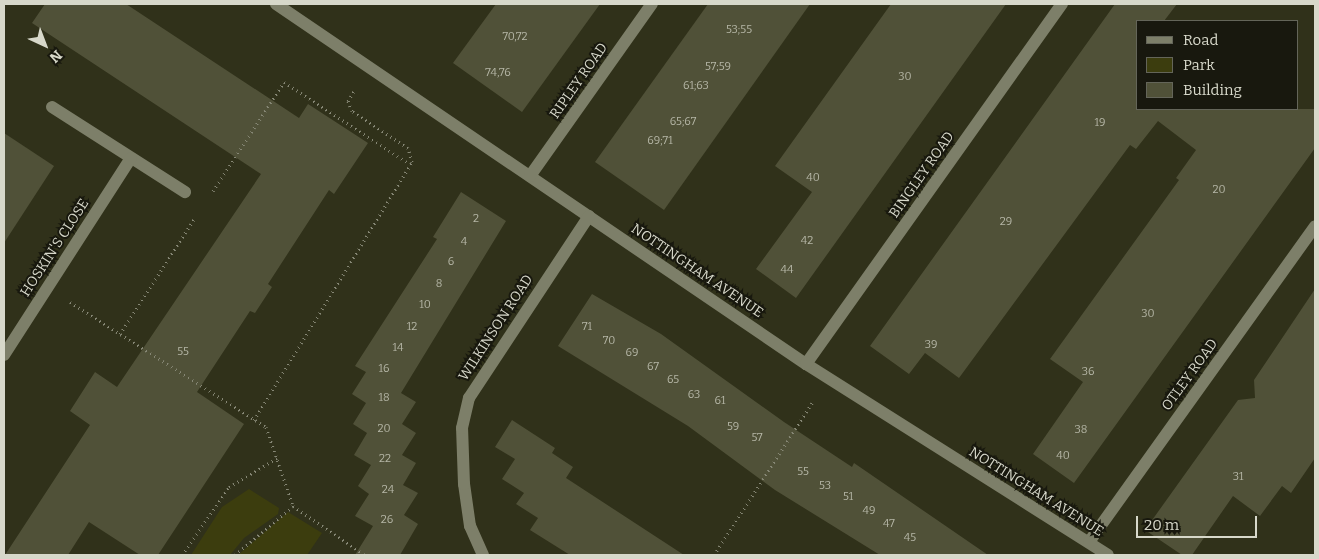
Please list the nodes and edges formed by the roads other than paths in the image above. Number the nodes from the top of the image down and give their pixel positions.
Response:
1 (276, 4) edge
2 (652, 4) edge
3 (1062, 4) edge
4 (52, 107) dead end
5 (131, 158) junction
6 (530, 176) junction
7 (185, 192) dead end
8 (589, 216) junction
9 (1315, 226) edge
10 (4, 355) edge
11 (806, 364) junction
12 (1089, 542) junction
13 (483, 555) edge
14 (1108, 555) edge

1 - 6 street, NOTTINGHAM AVENUE
2 - 6 street, RIPLEY ROAD
3 - 11 street, BINGLEY ROAD
4 - 5 street
5 - 7 street
5 - 10 street, HOSKIN'S CLOSE
6 - 8 street, NOTTINGHAM AVENUE
8 - 11 street, NOTTINGHAM AVENUE
8 - 13 street, WILKINSON ROAD
9 - 12 street, OTLEY ROAD
11 - 12 street, NOTTINGHAM AVENUE
12 - 14 street, NOTTINGHAM AVENUE

